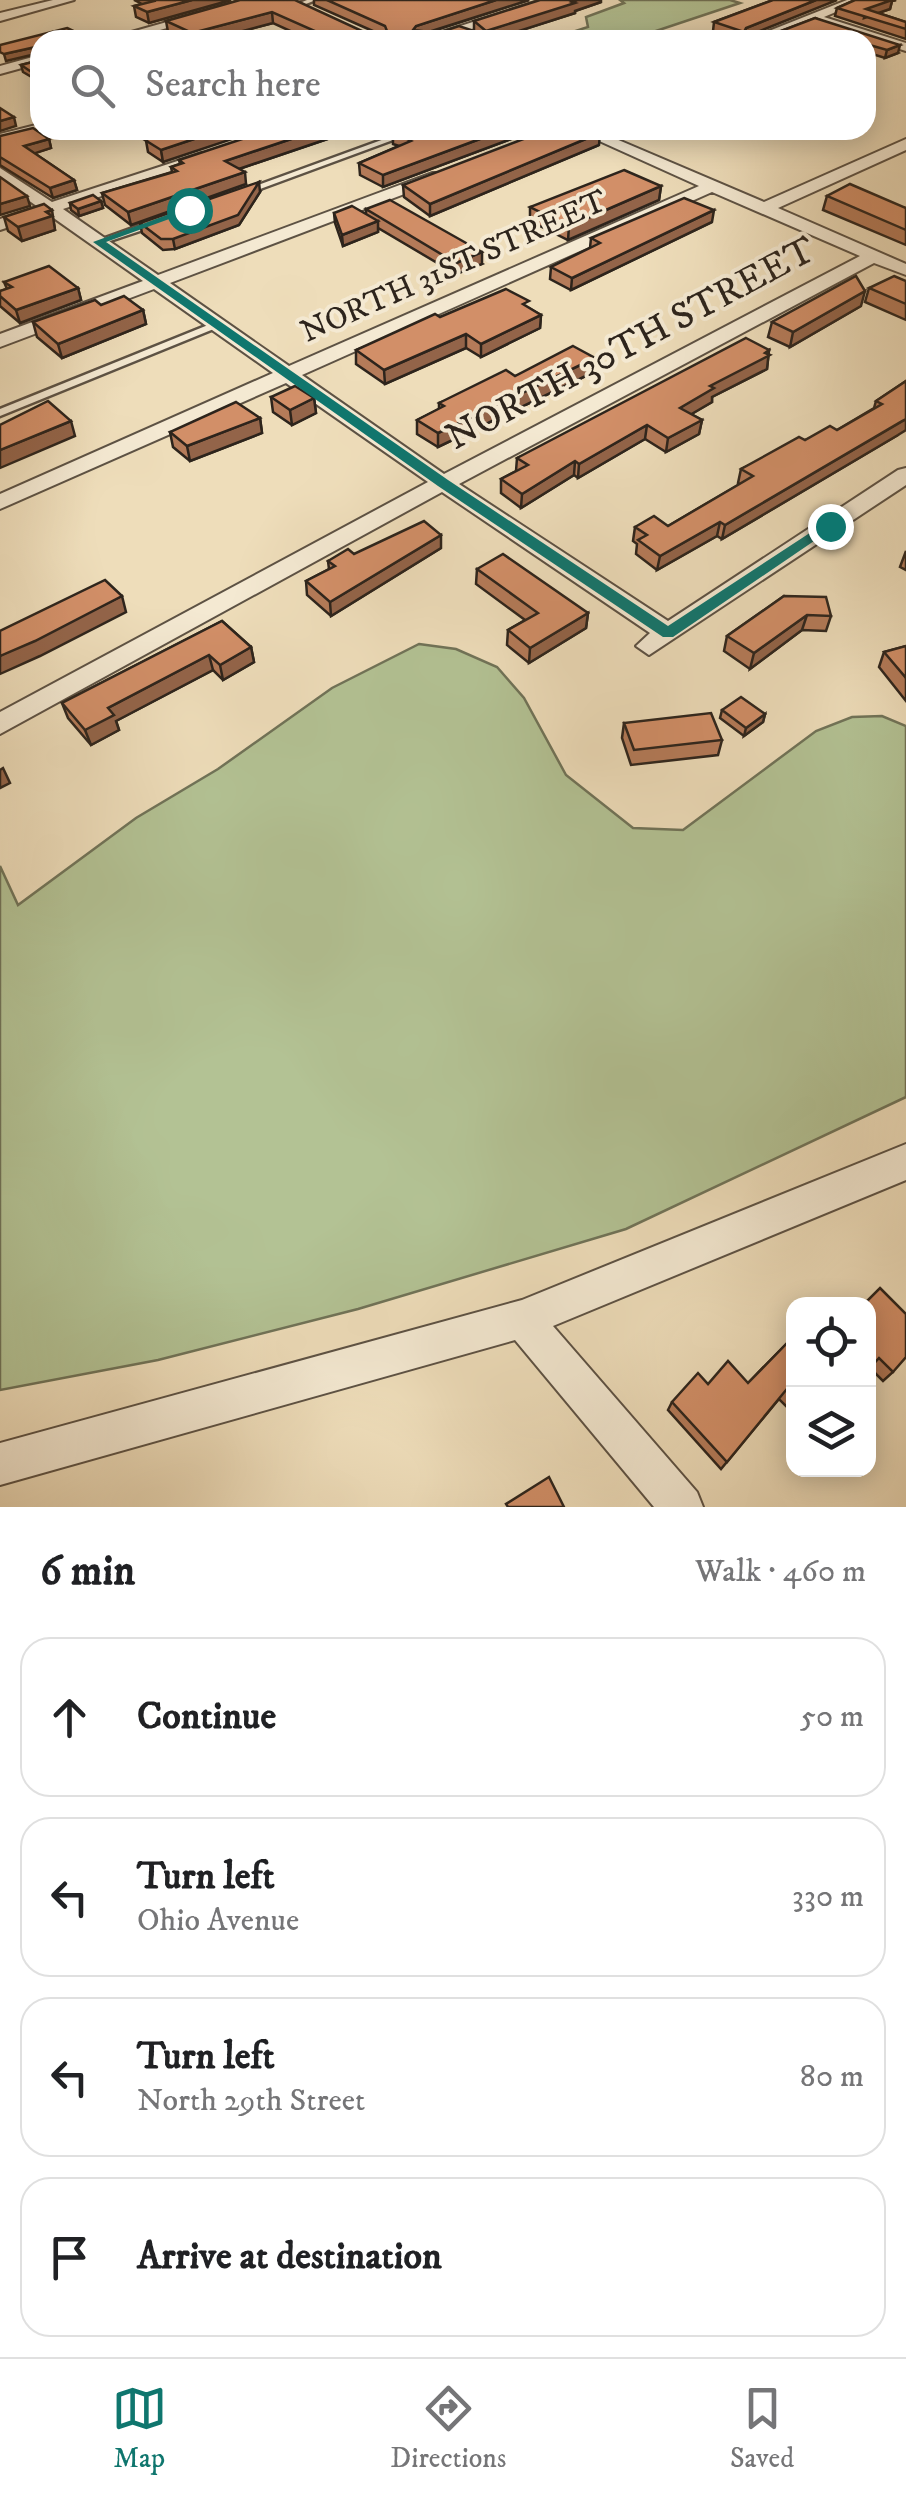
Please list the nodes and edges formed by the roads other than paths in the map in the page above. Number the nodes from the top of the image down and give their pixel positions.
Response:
1 (68, 0) edge
2 (259, 0) edge
3 (554, 0) edge
4 (846, 1) edge
5 (292, 3) edge
6 (314, 6) edge
7 (0, 17) edge
8 (814, 18) junction
9 (147, 30) edge
10 (470, 30) edge
11 (781, 30) edge
12 (852, 30) edge
13 (876, 38) edge
14 (906, 47) edge
15 (30, 62) edge
16 (0, 70) edge
17 (30, 131) edge
18 (0, 140) edge
19 (388, 140) edge
20 (605, 140) edge
21 (906, 144) edge
22 (232, 148) edge
23 (450, 172) edge
24 (0, 173) edge
25 (713, 186) junction
26 (238, 194) edge
27 (50, 208) junction
28 (765, 208) junction
29 (160, 221) edge
30 (0, 225) edge
31 (98, 242) junction
32 (874, 256) junction
33 (906, 270) edge
34 (156, 282) junction
35 (218, 324) junction
36 (0, 341) edge
37 (287, 372) junction
38 (0, 413) edge
39 (906, 475) edge
40 (443, 483) junction
41 (0, 502) edge
42 (0, 724) edge
43 (906, 1162) edge
44 (522, 1319) junction
45 (0, 1464) edge
46 (682, 1507) edge

1 - 7 street
2 - 9 street
3 - 10 street
4 - 8 street
5 - 6 street
8 - 11 street
8 - 12 street
13 - 14 street
15 - 16 street
17 - 18 street
19 - 26 lane
20 - 25 street
21 - 28 street
22 - 27 street
23 - 34 street
24 - 27 street
25 - 28 street
25 - 37 street, NORTH 31ST STREET
27 - 30 street
27 - 31 street
28 - 32 street
29 - 31 lane
31 - 34 street
32 - 33 street
32 - 40 street, NORTH 30TH STREET
34 - 35 street
34 - 36 street
35 - 37 street
35 - 38 lane
37 - 40 street
37 - 41 street, NORTH 31ST STREET
39 - 40 street
40 - 42 street, NORTH 30TH STREET
43 - 44 street
44 - 45 street
44 - 46 street

